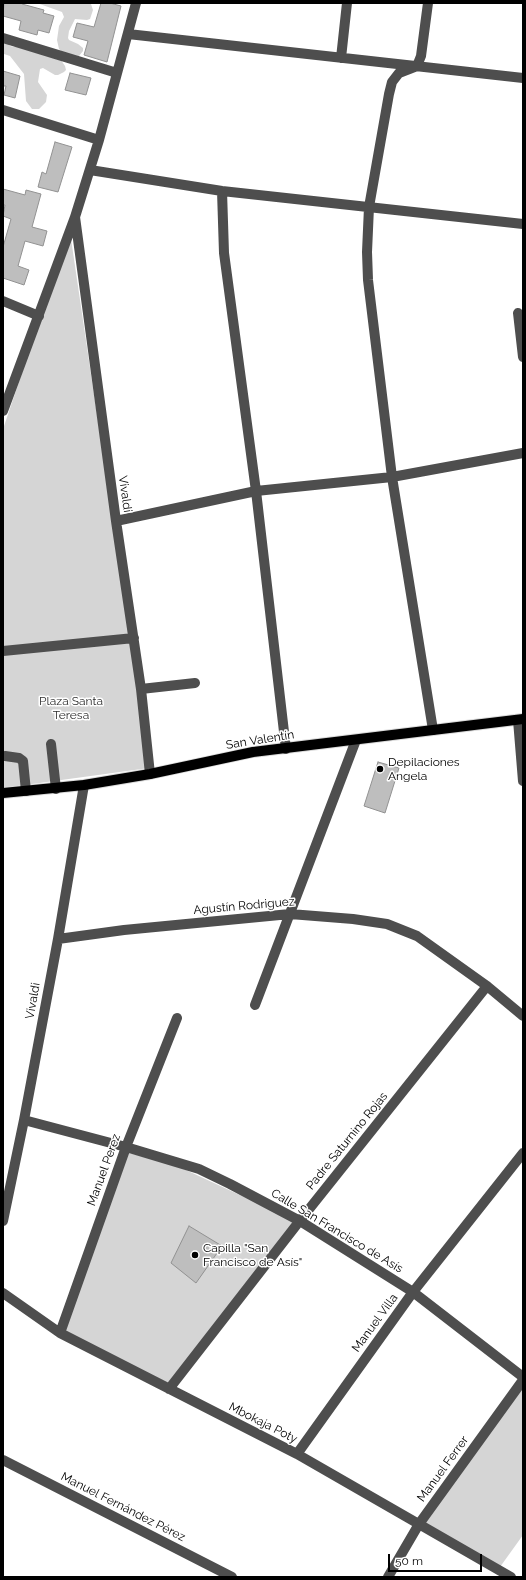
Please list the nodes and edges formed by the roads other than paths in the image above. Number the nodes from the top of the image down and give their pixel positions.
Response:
1 (136, 3) edge
2 (347, 3) edge
3 (428, 3) edge
4 (128, 34) junction
5 (3, 38) edge
6 (341, 58) junction
7 (417, 66) junction
8 (117, 73) junction
9 (523, 78) edge
10 (3, 110) edge
11 (99, 140) junction
12 (90, 170) junction
13 (222, 192) junction
14 (369, 206) junction
15 (75, 217) junction
16 (523, 224) edge
17 (3, 301) edge
18 (518, 313) dead end
19 (39, 316) junction
20 (523, 356) edge
21 (3, 411) edge
22 (523, 453) edge
23 (392, 477) junction
24 (256, 491) junction
25 (116, 521) junction
26 (134, 638) junction
27 (3, 650) edge
28 (195, 683) dead end
29 (141, 689) junction
30 (520, 719) edge
31 (433, 730) junction
32 (356, 740) junction
33 (51, 744) dead end
34 (286, 749) junction
35 (5, 756) dead end
36 (150, 774) junction
37 (523, 781) edge
38 (84, 785) junction
39 (56, 789) junction
40 (26, 792) junction
41 (3, 793) edge
42 (290, 914) junction
43 (58, 939) junction
44 (487, 986) junction
45 (254, 1005) dead end
46 (523, 1016) edge
47 (177, 1018) dead end
48 (24, 1120) junction
49 (126, 1147) junction
50 (523, 1153) edge
51 (3, 1221) edge
52 (300, 1221) junction
53 (413, 1292) junction
54 (3, 1293) edge
55 (60, 1333) junction
56 (523, 1378) edge
57 (169, 1389) junction
58 (297, 1454) junction
59 (3, 1460) edge
60 (419, 1524) junction
61 (232, 1577) edge
62 (388, 1577) edge
63 (511, 1577) edge

1 - 4 street
2 - 6 street
3 - 7 street
4 - 6 street
4 - 8 street
5 - 8 street
6 - 7 street
7 - 9 street
7 - 14 street
8 - 11 street
10 - 11 street
11 - 12 street
12 - 13 street
12 - 15 street
13 - 14 street
13 - 24 street
14 - 16 street
14 - 23 street
15 - 19 street
15 - 25 street, Vivaldi
17 - 19 street
18 - 20 street
19 - 21 street
22 - 23 street
23 - 24 street
23 - 31 street
24 - 25 street
24 - 34 street
25 - 26 street, Vivaldi
26 - 27 street
26 - 29 street, Vivaldi
28 - 29 street
29 - 36 street, Vivaldi
30 - 31 main road, San Valentín
30 - 37 street
31 - 32 main road, San Valentín
32 - 34 main road, San Valentín
32 - 42 street
33 - 39 street
34 - 36 main road, San Valentín
35 - 40 street
36 - 38 main road, San Valentín
38 - 39 main road, San Valentín
38 - 43 street, Vivaldi
39 - 40 main road, San Valentín
40 - 41 main road, San Valentín
42 - 43 street, Agustín Rodriguez
42 - 44 street, Agustín Rodriguez
42 - 45 street
43 - 48 street, Vivaldi
44 - 46 street, Agustín Rodriguez
44 - 52 street, Padre Saturnino Rojas
47 - 49 street, Manuel Perez
48 - 49 street, Calle San Francisco de Asís
48 - 51 street, Vivaldi
49 - 52 street, Calle San Francisco de Asís
49 - 55 street, Manuel Perez
50 - 53 street, Manuel Villa
52 - 53 street, Calle San Francisco de Asís
52 - 57 street, Padre Saturnino Rojas
53 - 56 street, Calle San Francisco de Asís
53 - 58 street, Manuel Villa
54 - 55 street, Mbokaja Poty
55 - 57 street, Mbokaja Poty
56 - 60 street, Manuel Ferrer
57 - 58 street, Mbokaja Poty
58 - 60 street, Mbokaja Poty
59 - 61 street, Manuel Fernández Pérez
60 - 62 street, Manuel Ferrer
60 - 63 street, Mbokaja Poty

